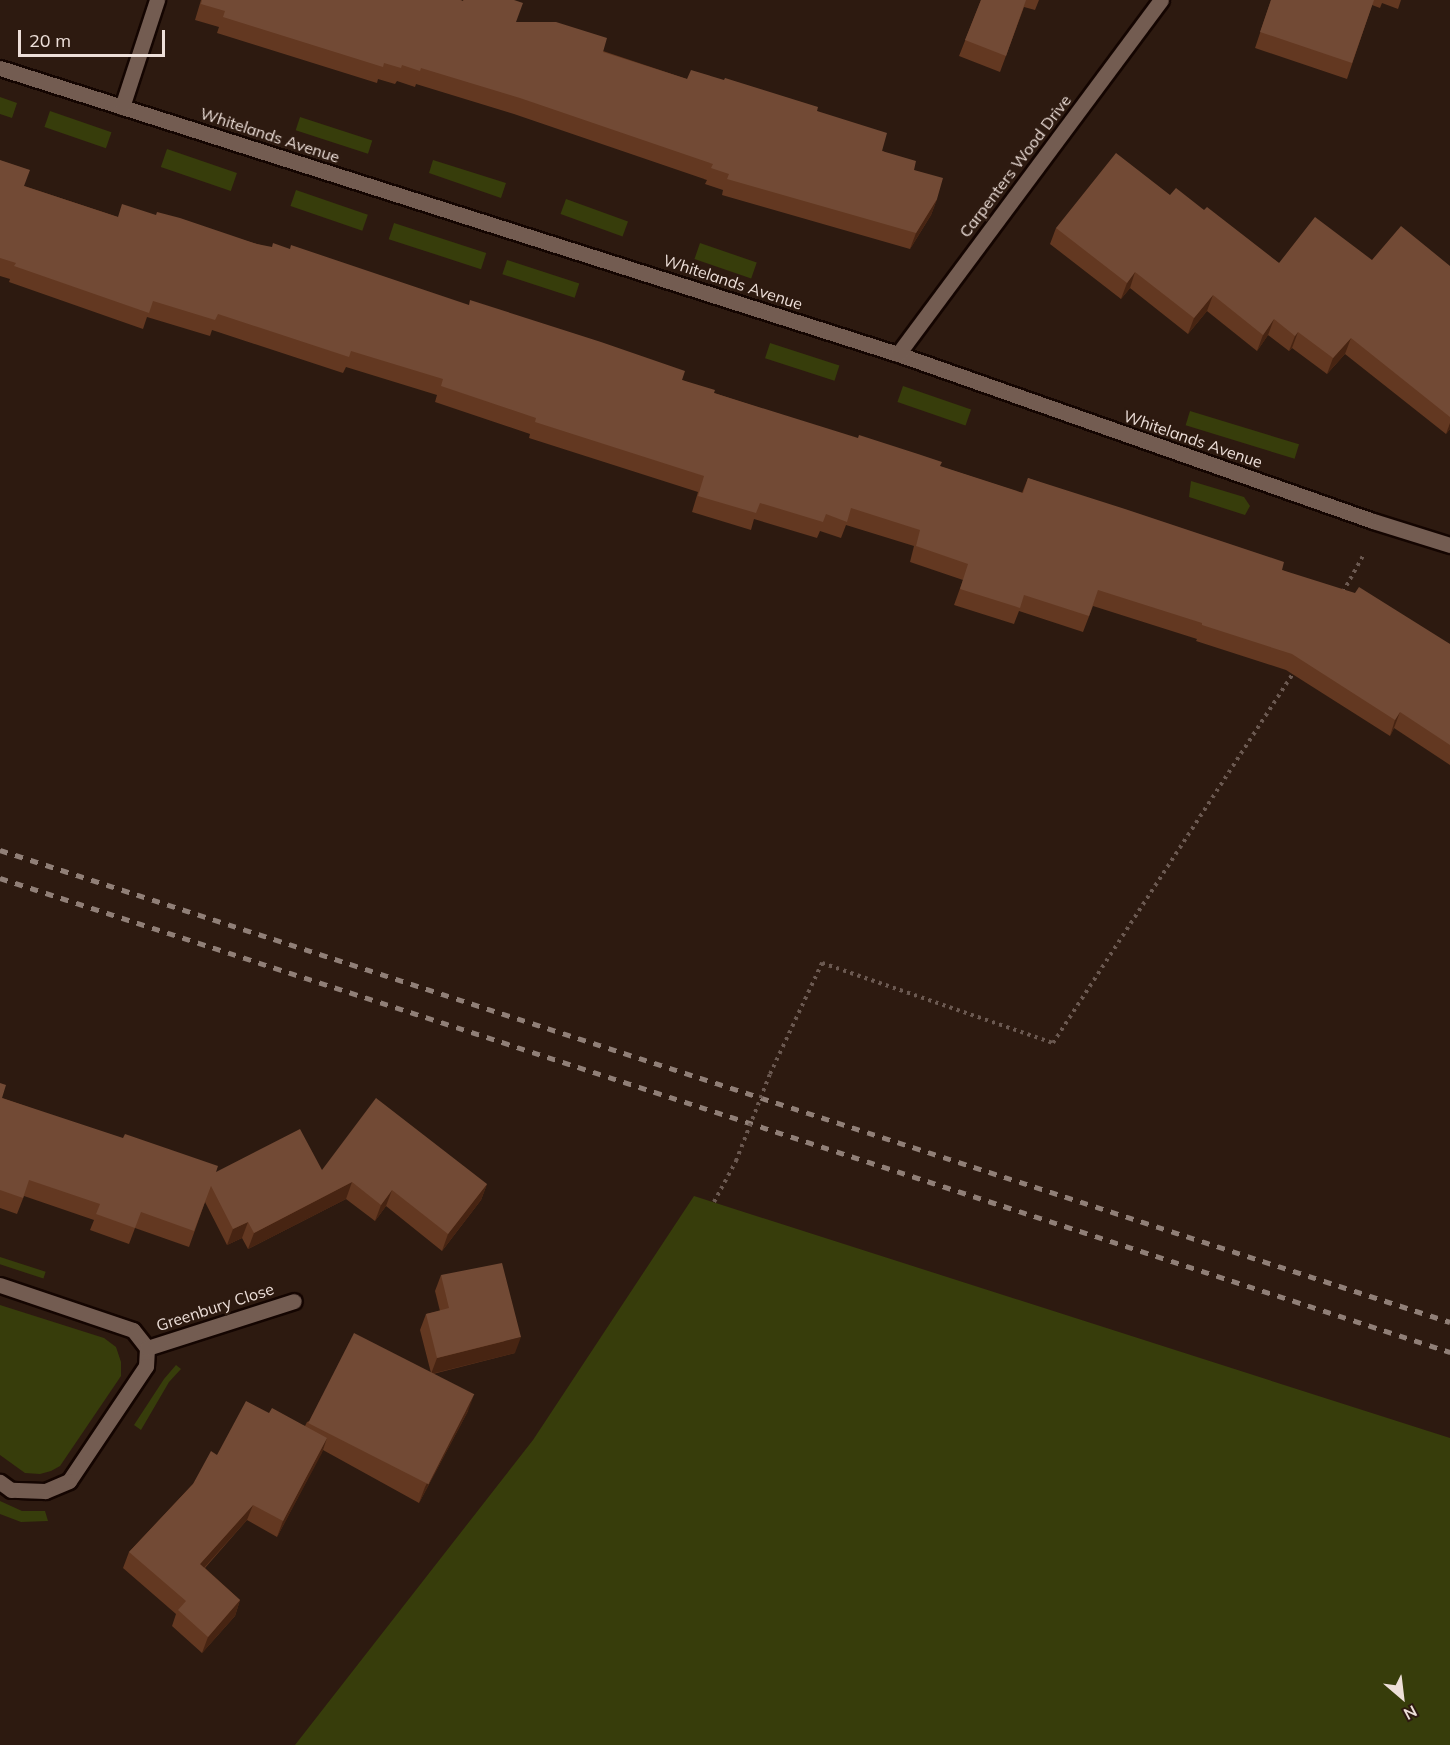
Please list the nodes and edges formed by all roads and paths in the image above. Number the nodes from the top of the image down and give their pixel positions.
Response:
1 (157, 0) edge
2 (1161, 0) edge
3 (0, 68) edge
4 (122, 107) junction
5 (898, 354) junction
6 (1373, 521) junction
7 (1450, 545) edge
8 (1339, 597) edge
9 (1298, 665) edge
10 (714, 1202) dead end
11 (0, 1285) edge
12 (294, 1300) dead end
13 (147, 1348) junction
14 (0, 1482) edge

1 - 4 street
2 - 5 street, Carpenters Wood Drive
3 - 4 street, Whitelands Avenue
4 - 5 street, Whitelands Avenue
5 - 6 street, Whitelands Avenue
6 - 7 street, Whitelands Avenue
6 - 8 path
9 - 10 path, bridge
11 - 13 street, Greenbury Close
12 - 13 street, Greenbury Close
13 - 14 street, Greenbury Close

